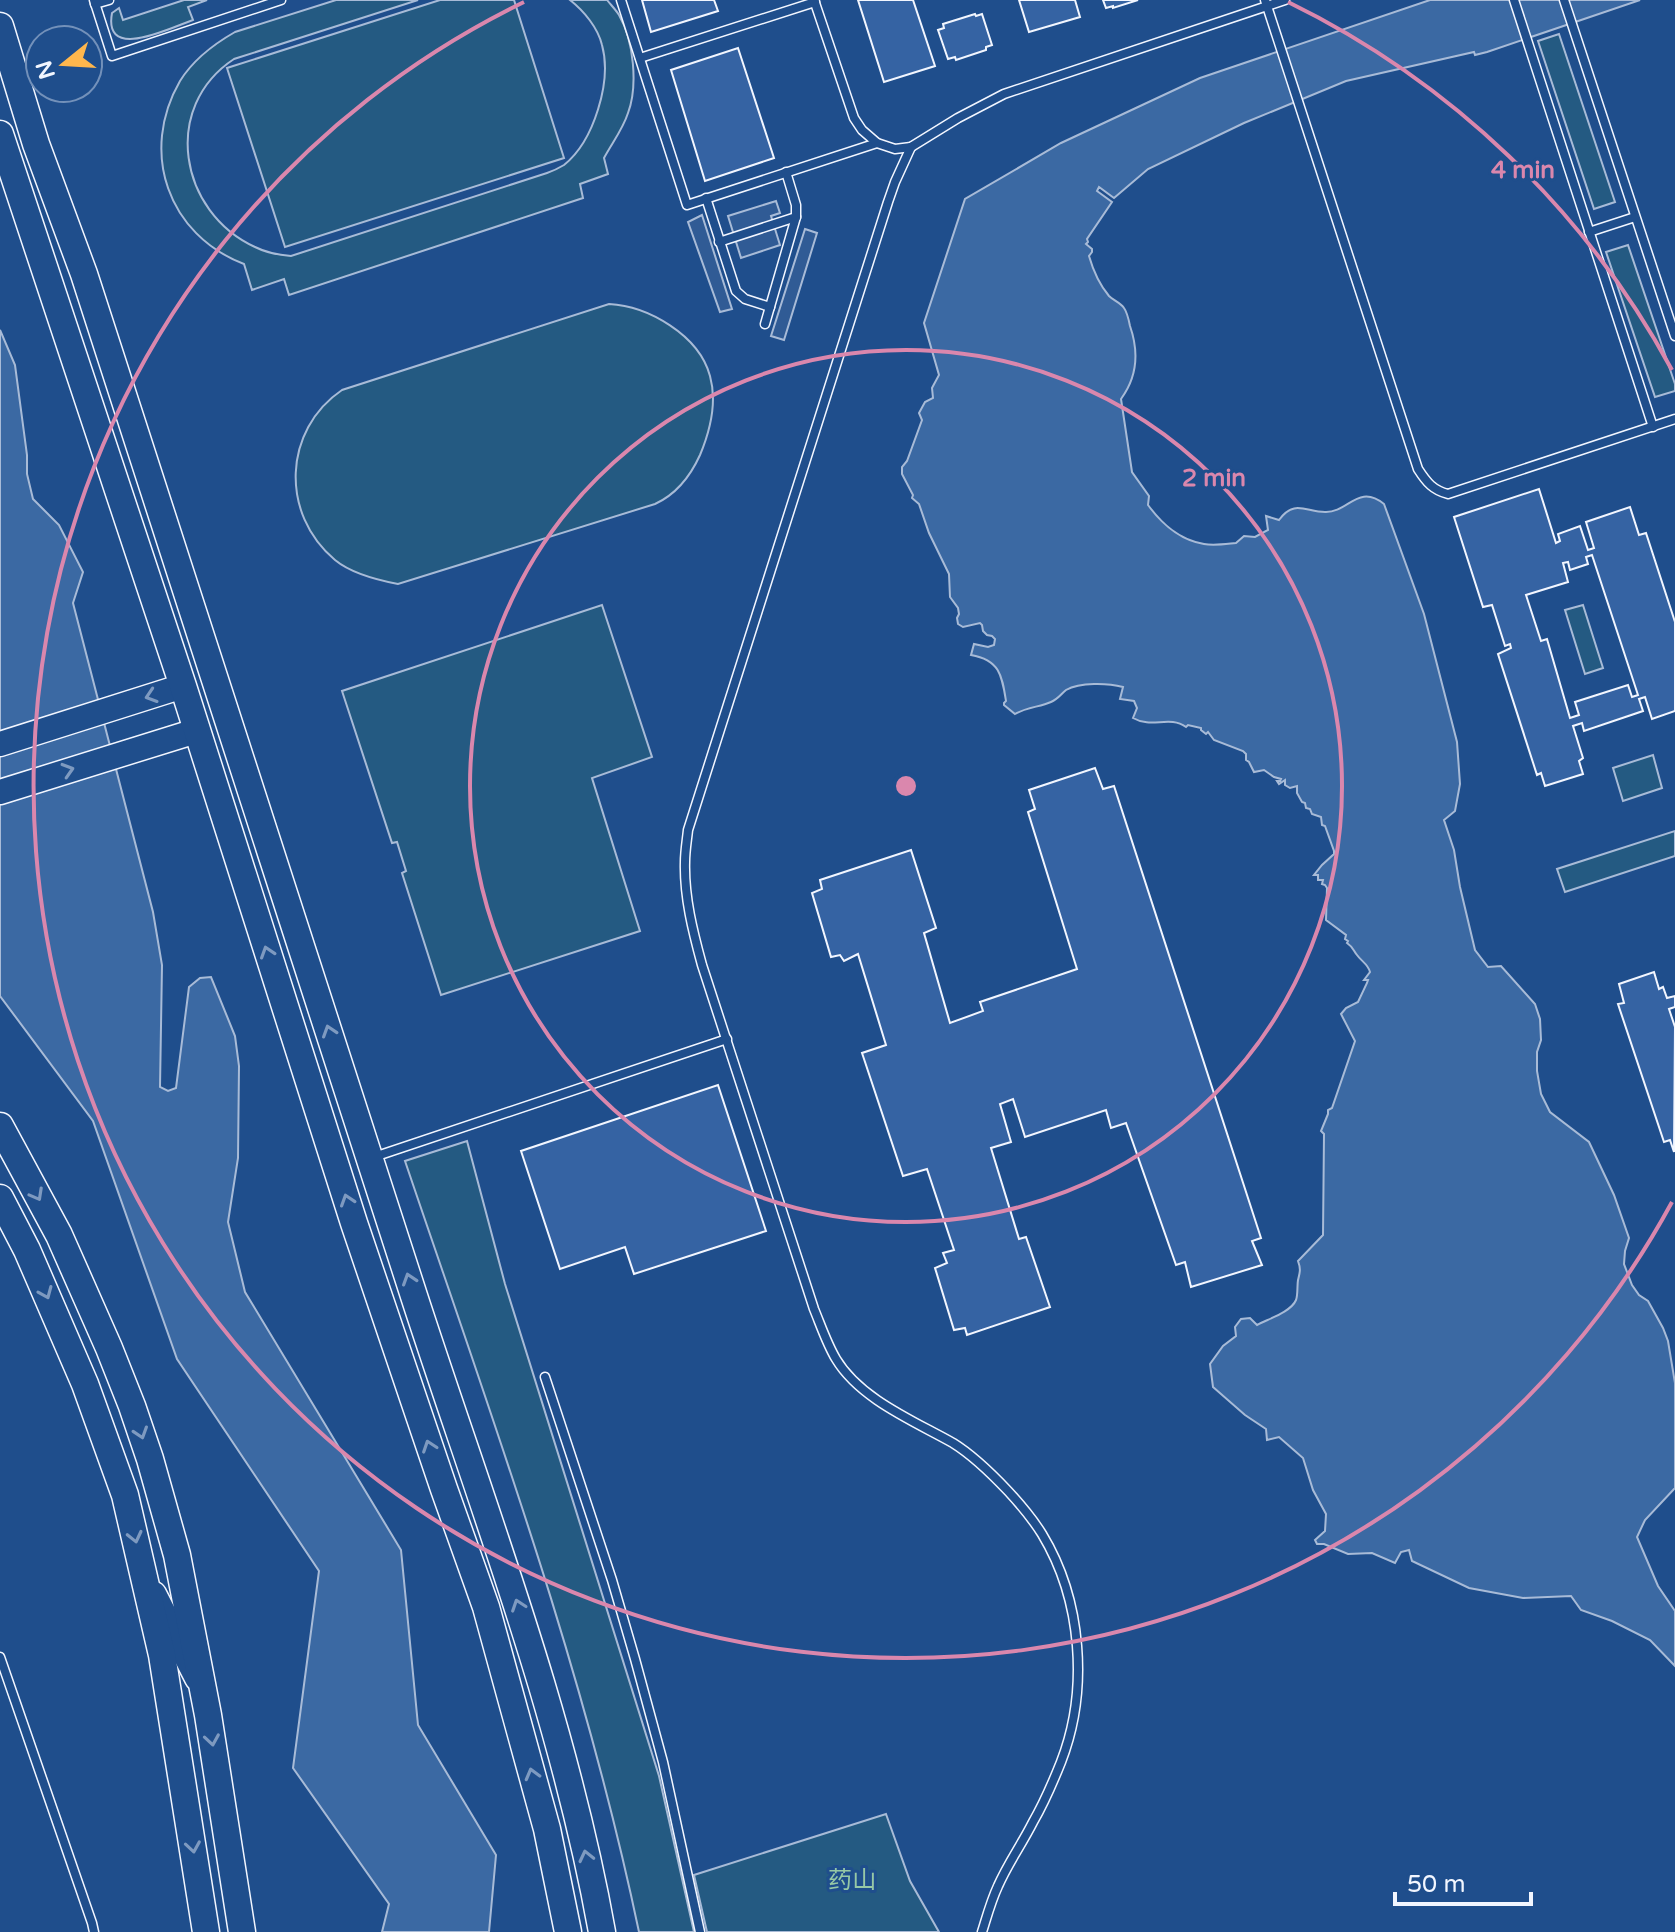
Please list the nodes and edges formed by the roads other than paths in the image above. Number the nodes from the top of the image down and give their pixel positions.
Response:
1 (109, 0) edge
2 (281, 0) edge
3 (621, 0) edge
4 (1285, 0) edge
5 (1514, 0) edge
6 (1564, 0) edge
7 (815, 1) edge
8 (94, 2) edge
9 (1266, 3) edge
10 (0, 26) edge
11 (640, 58) junction
12 (0, 66) edge
13 (0, 134) edge
14 (877, 143) junction
15 (36, 144) junction
16 (911, 147) junction
17 (786, 172) junction
18 (706, 198) junction
19 (796, 217) junction
20 (1635, 217) junction
21 (1589, 232) junction
22 (719, 242) junction
23 (770, 307) junction
24 (765, 324) dead end
25 (1675, 336) edge
26 (1675, 419) edge
27 (1653, 427) junction
28 (183, 686) junction
29 (196, 731) junction
30 (0, 744) edge
31 (0, 792) edge
32 (727, 1039) junction
33 (0, 1126) edge
34 (370, 1158) junction
35 (0, 1198) edge
36 (426, 1333) junction
37 (545, 1377) dead end
38 (143, 1574) junction
39 (486, 1607) junction
40 (0, 1657) edge
41 (4, 1685) edge
42 (202, 1688) junction
43 (94, 1932) edge
44 (206, 1932) edge
45 (242, 1932) edge
46 (568, 1932) edge
47 (602, 1932) edge
48 (700, 1932) edge
49 (982, 1932) edge

1 - 8 lane
2 - 8 lane
3 - 11 lane
4 - 9 lane
5 - 21 lane
6 - 20 lane
7 - 11 lane
7 - 14 lane
9 - 16 lane
9 - 27 lane
10 - 15 main road
11 - 18 lane
12 - 15 main road
13 - 28 main road
14 - 16 lane
14 - 17 lane
34 -> 15 main road
16 - 32 lane
17 - 18 lane
17 - 19 lane
18 - 22 lane
19 - 22 lane
19 - 23 lane
20 - 21 lane
20 - 25 lane
21 - 27 lane
22 - 23 lane
23 - 24 lane
26 - 27 lane
28 - 29 main road
28 -> 30 main road
31 -> 29 main road
39 -> 29 main road
32 - 34 lane
32 - 49 lane
33 -> 42 main road
36 -> 34 main road
35 -> 38 main road
36 - 39 main road
47 -> 36 main road
37 - 48 lane
38 - 42 main road
38 -> 44 main road
46 -> 39 main road
40 - 41 lane
41 - 43 lane
42 -> 45 main road

